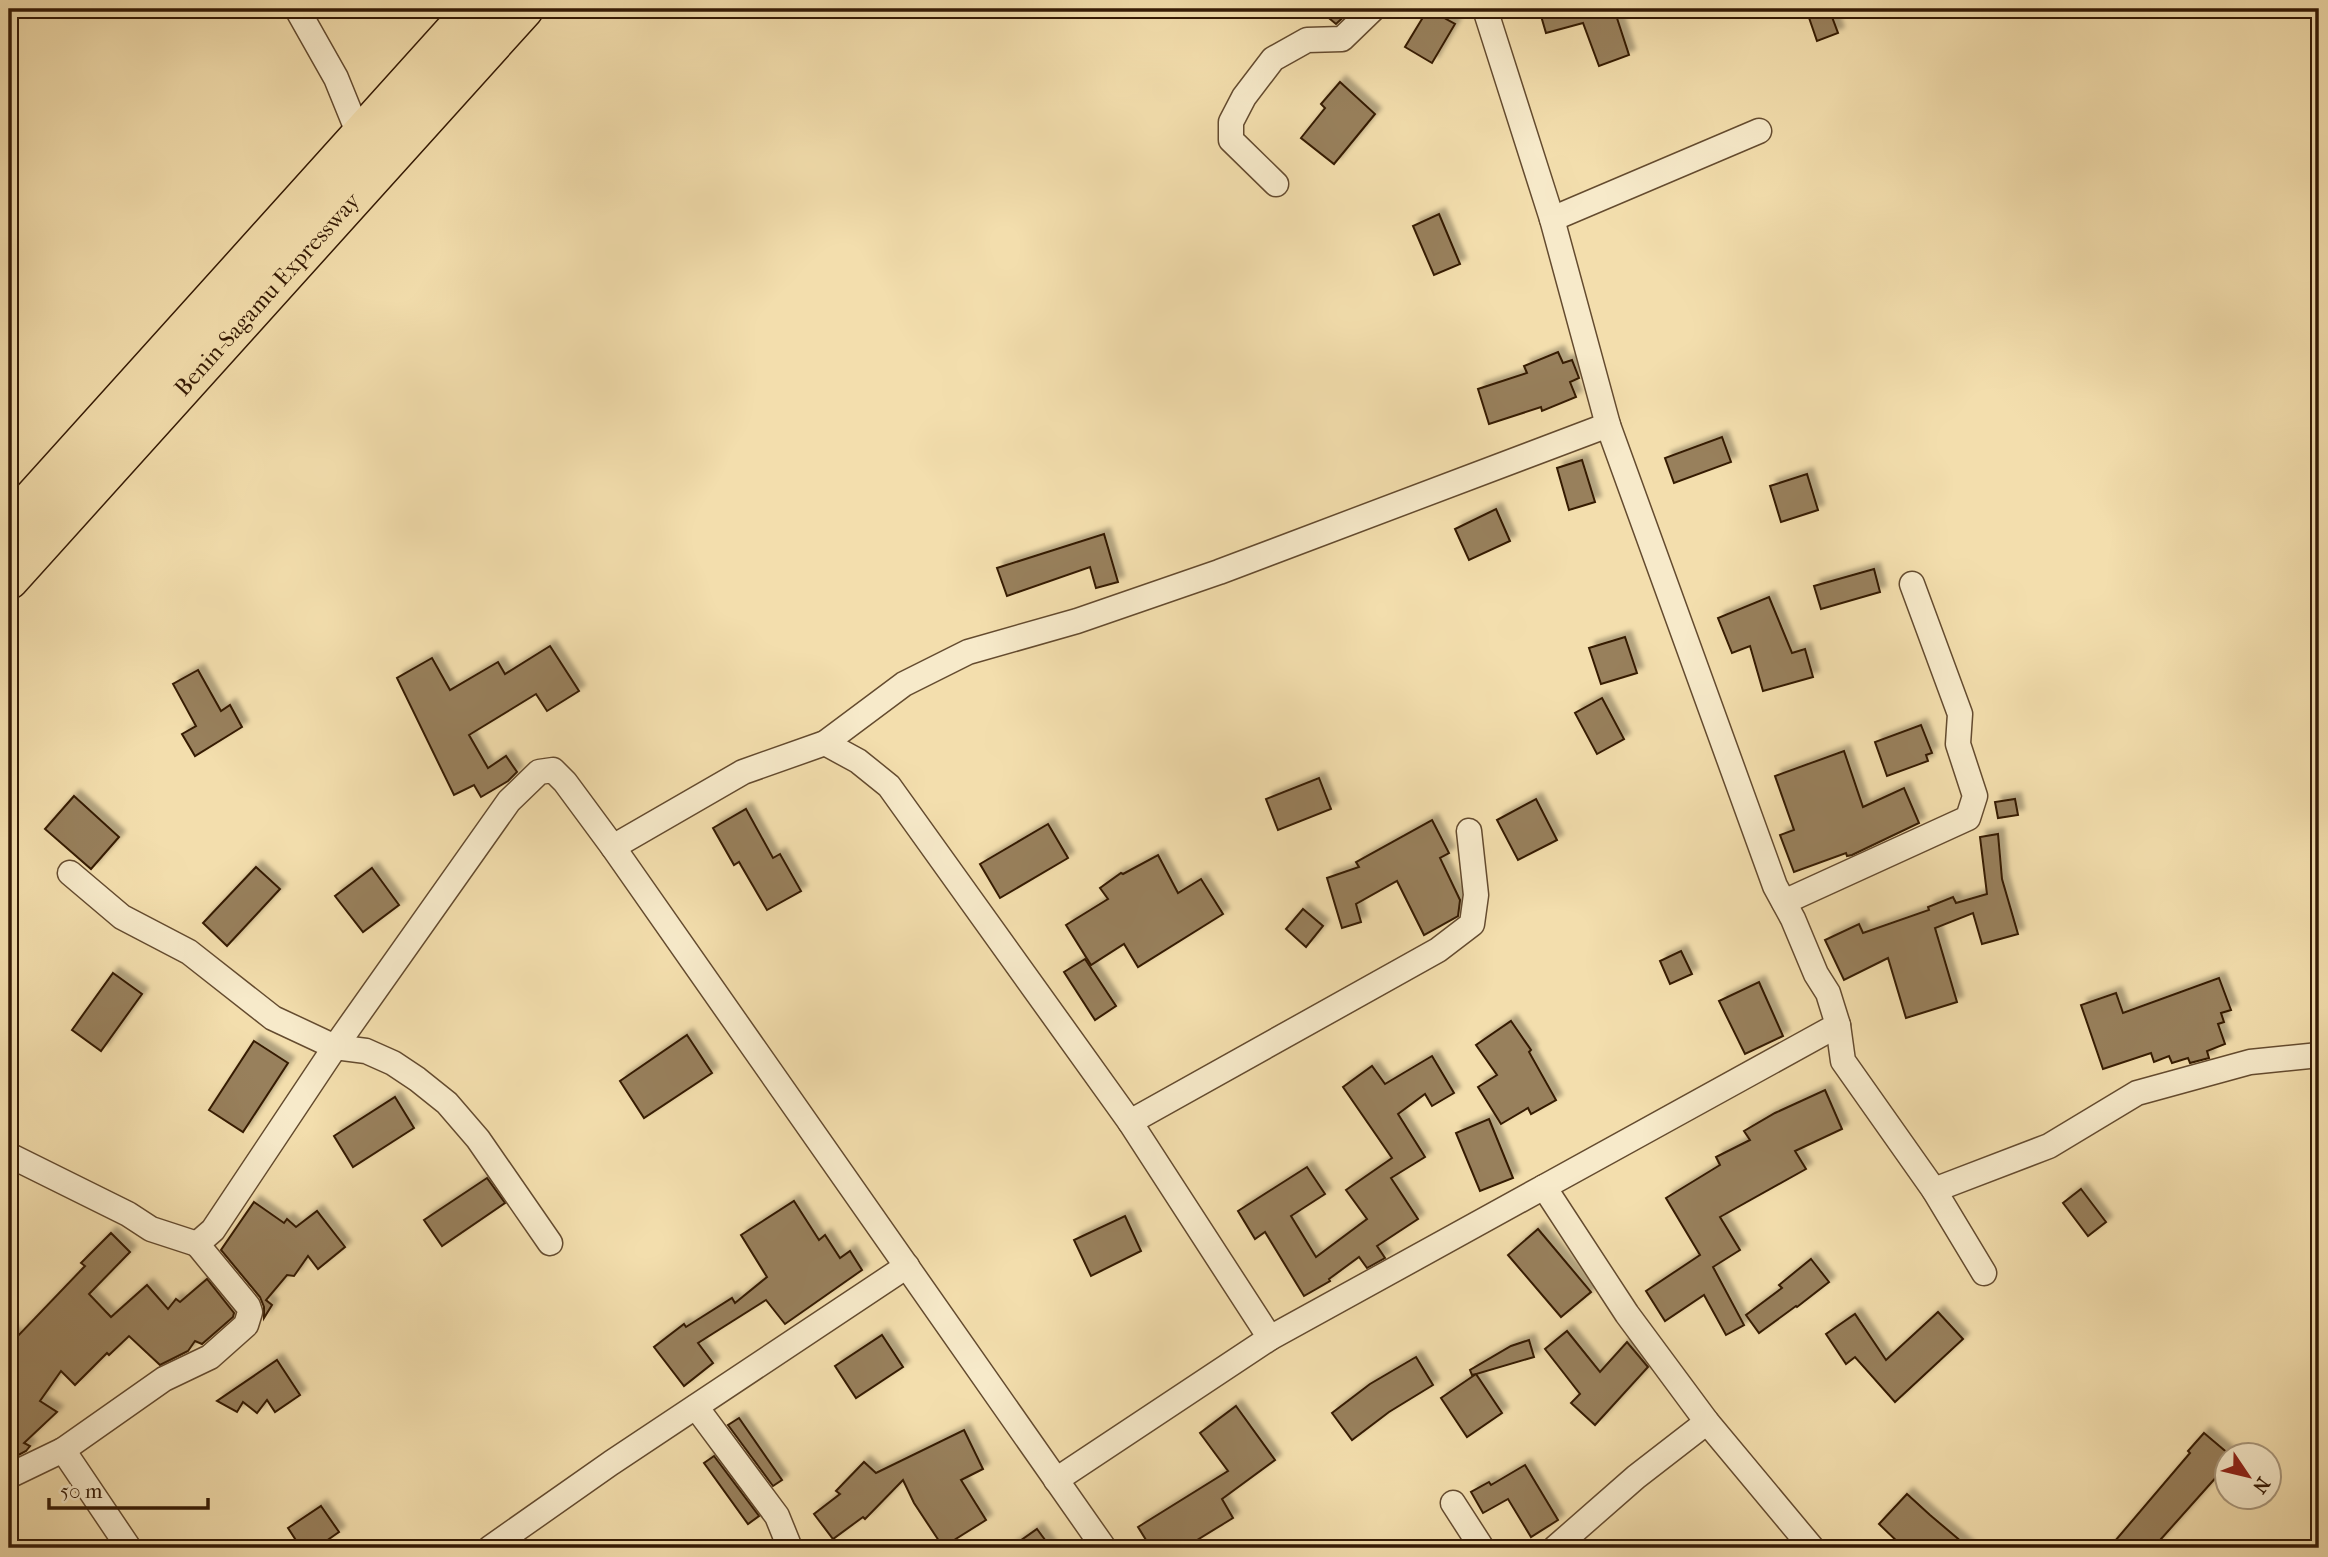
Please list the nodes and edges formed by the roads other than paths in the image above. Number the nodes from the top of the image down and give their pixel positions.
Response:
1 (474, 9) edge
2 (524, 9) edge
3 (1373, 9) edge
4 (1485, 9) edge
5 (303, 11) edge
6 (1759, 131) dead end
7 (360, 138) junction
8 (1276, 184) dead end
9 (1552, 219) junction
10 (1608, 425) junction
11 (9, 525) edge
12 (9, 579) edge
13 (1912, 584) dead end
14 (825, 743) junction
15 (1469, 831) dead end
16 (613, 847) junction
17 (69, 873) dead end
18 (1784, 902) junction
19 (1838, 1025) junction
20 (335, 1047) junction
21 (2319, 1055) edge
22 (1130, 1122) junction
23 (9, 1156) edge
24 (1544, 1187) junction
25 (1934, 1190) junction
26 (550, 1243) dead end
27 (197, 1244) junction
28 (907, 1266) junction
29 (1984, 1273) dead end
30 (1270, 1338) junction
31 (696, 1407) junction
32 (1707, 1422) junction
33 (63, 1450) junction
34 (9, 1476) edge
35 (1056, 1480) junction
36 (1453, 1503) dead end
37 (129, 1548) edge
38 (489, 1548) edge
39 (790, 1548) edge
40 (1104, 1548) edge
41 (1482, 1548) edge
42 (1555, 1548) edge
43 (1812, 1548) edge

1 - 7 highway, Benin-Sagamu Expressway
2 - 12 highway, Benin-Sagamu Expressway
3 - 8 street
4 - 9 street
5 - 7 street
6 - 9 street
7 - 11 highway, Benin-Sagamu Expressway
9 - 10 street
10 - 14 street
10 - 18 street
13 - 18 street
14 - 16 street
14 - 22 street
15 - 22 street
16 - 20 street
16 - 28 street
17 - 20 street
18 - 19 street
19 - 24 street
19 - 25 street
20 - 26 street
20 - 27 street
21 - 25 street
22 - 30 street
23 - 27 street
24 - 30 street
24 - 32 street
25 - 29 street
27 - 33 street
28 - 31 street
28 - 35 street
30 - 35 street
31 - 38 street
31 - 39 street
32 - 42 street
32 - 43 street
33 - 34 street
33 - 37 street
35 - 40 street
36 - 41 street

